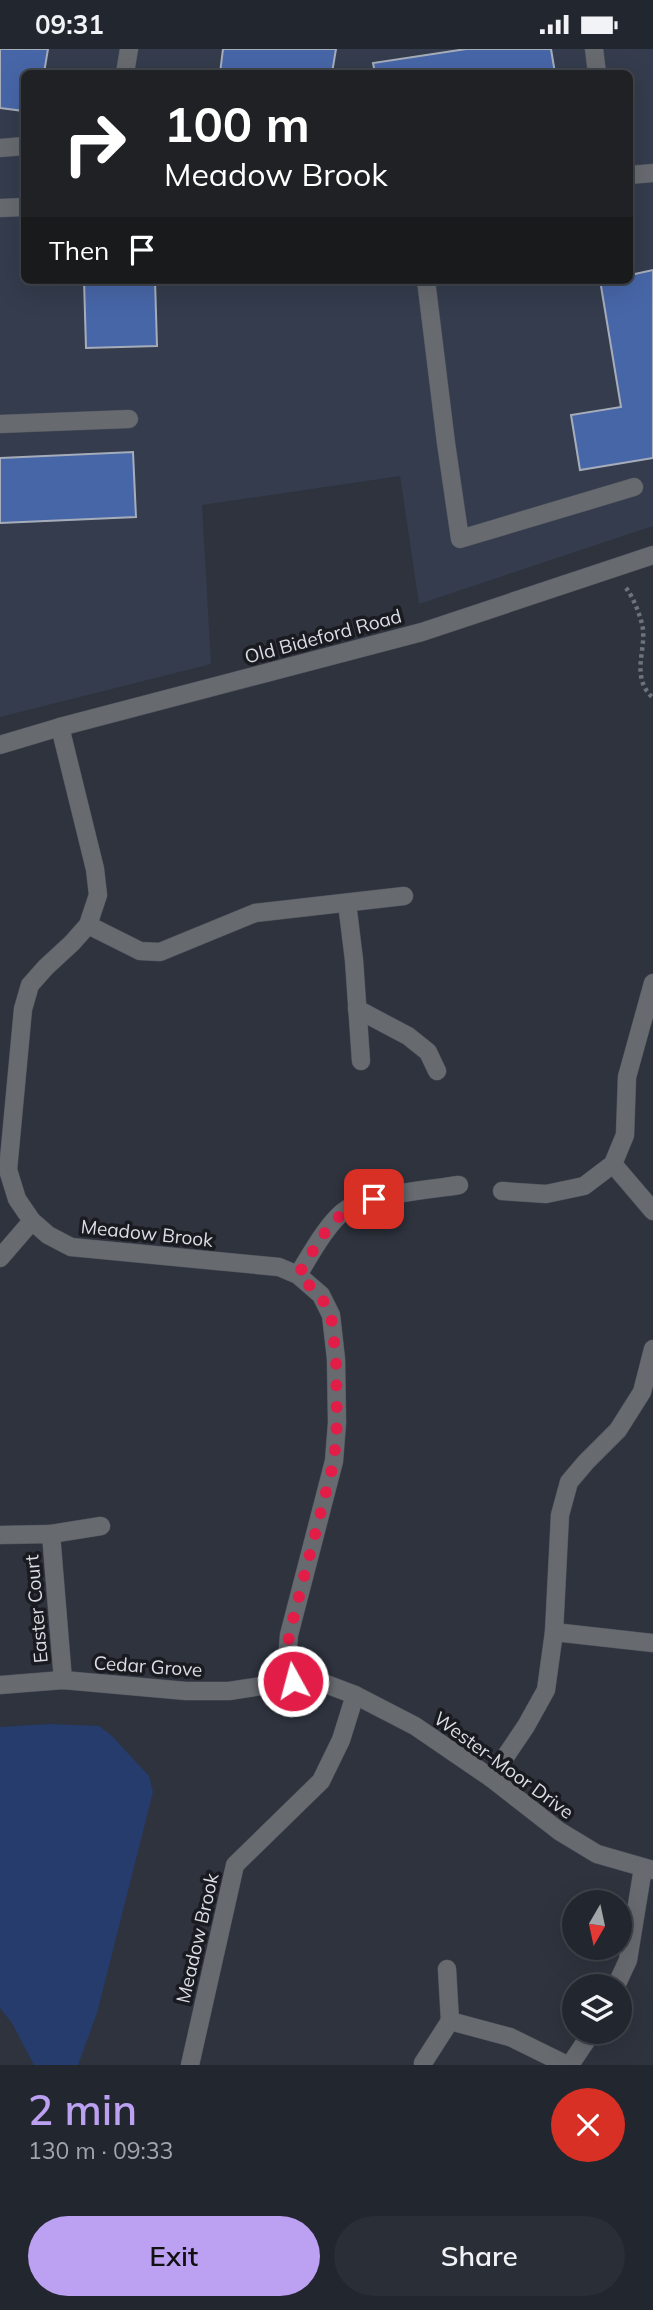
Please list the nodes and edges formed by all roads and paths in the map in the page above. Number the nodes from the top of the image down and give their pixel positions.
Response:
1 (129, 49) edge
2 (594, 49) edge
3 (126, 70) edge
4 (597, 70) edge
5 (21, 146) edge
6 (0, 148) edge
7 (653, 173) edge
8 (633, 175) edge
9 (21, 207) edge
10 (0, 208) edge
11 (426, 284) edge
12 (129, 419) dead end
13 (0, 424) edge
14 (635, 487) dead end
15 (653, 555) edge
16 (611, 568) junction
17 (653, 698) edge
18 (60, 727) junction
19 (0, 745) edge
20 (404, 896) dead end
21 (347, 903) junction
22 (88, 925) junction
23 (653, 983) edge
24 (357, 1009) junction
25 (361, 1061) dead end
26 (437, 1071) dead end
27 (613, 1164) junction
28 (459, 1185) dead end
29 (502, 1191) dead end
30 (653, 1211) edge
31 (32, 1221) junction
32 (0, 1258) edge
33 (298, 1275) junction
34 (653, 1349) edge
35 (101, 1526) dead end
36 (51, 1534) junction
37 (0, 1535) edge
38 (554, 1632) junction
39 (653, 1643) edge
40 (63, 1680) junction
41 (293, 1681) junction
42 (0, 1685) edge
43 (355, 1695) junction
44 (491, 1777) junction
45 (648, 1869) edge
46 (447, 1969) dead end
47 (622, 1974) edge
48 (450, 2021) junction
49 (584, 2044) edge
50 (423, 2063) dead end
51 (190, 2065) edge
52 (569, 2065) edge

1 - 3 street
2 - 4 street
5 - 6 street
7 - 8 street
9 - 10 street
11 - 14 street
12 - 13 street
15 - 16 street, Old Bideford Road
16 - 17 path
16 - 18 street, Old Bideford Road
18 - 19 street, Old Bideford Road
18 - 22 street, Meadow Brook
20 - 21 street
21 - 22 street
21 - 24 street
22 - 31 street, Meadow Brook
23 - 27 street
24 - 25 street
24 - 26 street
27 - 29 street
27 - 30 street
28 - 33 street
31 - 32 street
31 - 33 street, Meadow Brook
33 - 41 street, Meadow Brook
34 - 38 street
35 - 36 street, Easter Court
36 - 37 street, Easter Court
36 - 40 street, Easter Court
38 - 39 street
38 - 44 street
40 - 41 street, Cedar Grove
40 - 42 street, Cedar Grove
41 - 43 street, Wester-Moor Drive
43 - 44 street, Wester-Moor Drive
43 - 51 street, Meadow Brook
44 - 45 street, Wester-Moor Drive
45 - 47 street
46 - 48 street
48 - 50 street
48 - 52 street
49 - 52 street

